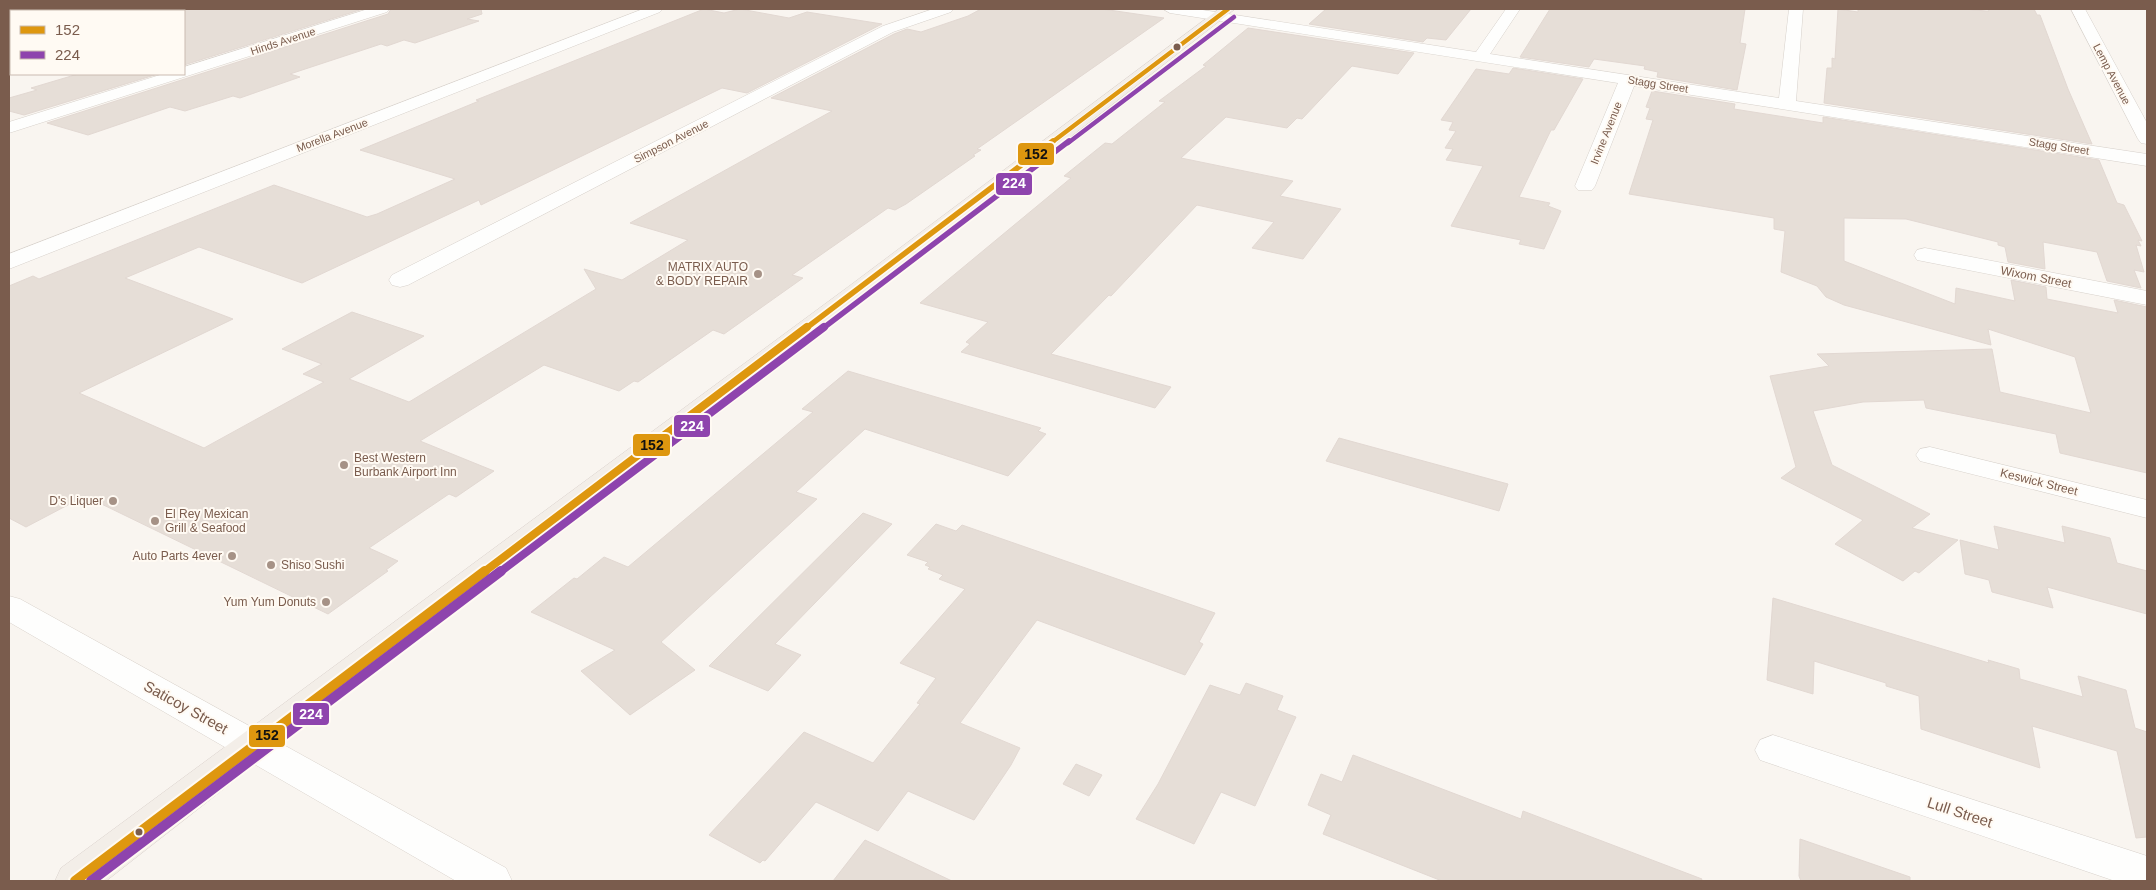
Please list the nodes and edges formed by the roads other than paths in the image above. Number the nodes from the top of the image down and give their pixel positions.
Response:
1 (382, 9) edge
2 (655, 9) edge
3 (946, 9) edge
4 (1170, 9) edge
5 (1513, 9) edge
6 (1796, 9) edge
7 (2078, 9) edge
8 (1224, 12) edge
9 (1480, 57) junction
10 (185, 72) edge
11 (176, 75) edge
12 (1628, 79) junction
13 (1787, 104) junction
14 (9, 128) edge
15 (2147, 139) edge
16 (2147, 160) edge
17 (1585, 186) dead end
18 (1924, 256) dead end
19 (9, 262) edge
20 (400, 280) dead end
21 (2147, 298) edge
22 (1930, 454) dead end
23 (2147, 509) edge
24 (9, 607) edge
25 (254, 745) junction
26 (1773, 750) dead end
27 (2147, 874) edge
28 (75, 881) edge
29 (492, 881) edge

1 - 10 street, Hinds Avenue
2 - 19 street, Morella Avenue
3 - 20 street, Simpson Avenue
4 - 8 street, Stagg Street
5 - 9 street
6 - 13 street
7 - 15 street, Lemp Avenue
8 - 9 street, Stagg Street
8 - 25 main road
9 - 12 street, Stagg Street
11 - 14 street
12 - 13 street, Stagg Street
12 - 17 street, Irvine Avenue
13 - 16 street, Stagg Street
18 - 21 street, Wixom Street
22 - 23 street, Keswick Street
24 - 25 street, Saticoy Street
25 - 28 main road
25 - 29 street, Saticoy Street
26 - 27 street, Lull Street

